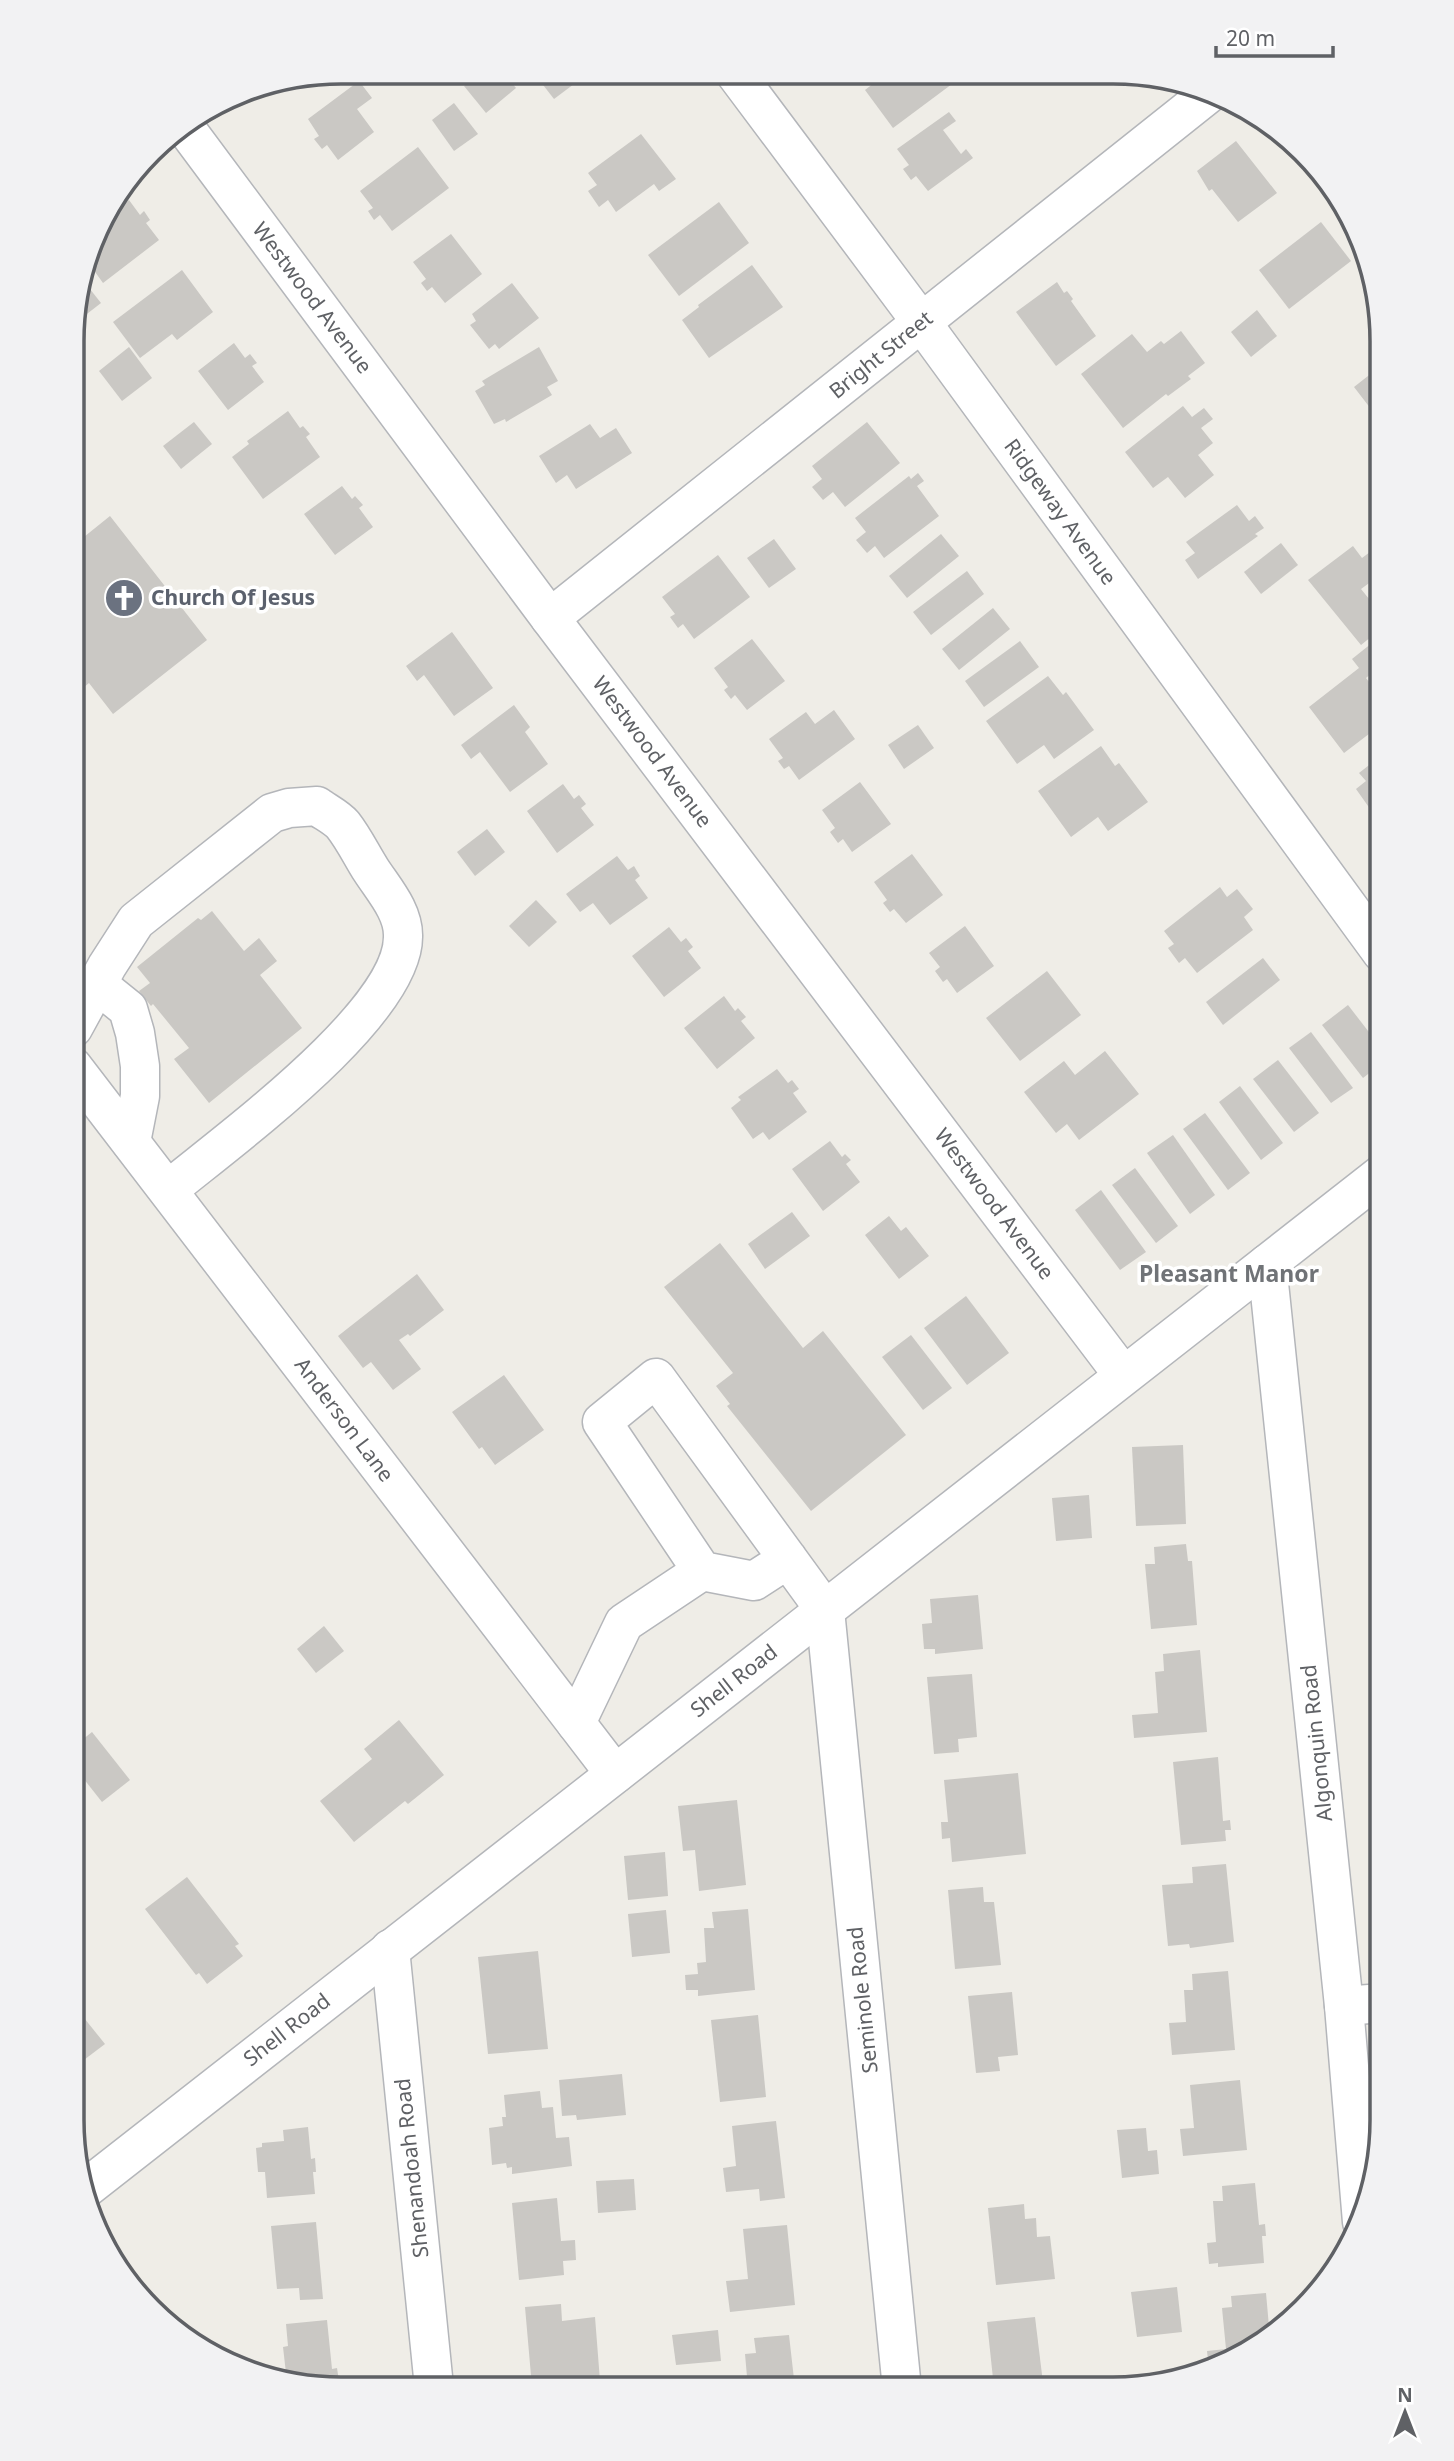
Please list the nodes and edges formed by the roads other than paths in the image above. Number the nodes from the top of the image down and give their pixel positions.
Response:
1 (743, 84) edge
2 (1201, 100) edge
3 (190, 133) edge
4 (922, 323) junction
5 (551, 618) junction
6 (1370, 937) edge
7 (97, 984) junction
8 (84, 1008) edge
9 (84, 1081) edge
10 (131, 1142) junction
11 (1370, 1183) edge
12 (168, 1190) junction
13 (1267, 1264) junction
14 (1123, 1375) junction
15 (788, 1559) junction
16 (702, 1571) junction
17 (825, 1610) junction
18 (576, 1723) junction
19 (615, 1774) junction
20 (390, 1949) junction
21 (1370, 2004) edge
22 (1344, 2006) junction
23 (92, 2184) edge
24 (1359, 2191) edge
25 (433, 2377) edge
26 (901, 2377) edge

1 - 4 street, Ridgeway Avenue
2 - 4 street, Bright Street
3 - 5 street, Westwood Avenue
4 - 5 street, Bright Street
4 - 6 street, Ridgeway Avenue
5 - 14 street, Westwood Avenue
7 - 8 street
7 - 10 street
7 - 12 street
9 - 10 street, Anderson Lane
10 - 12 street, Anderson Lane
11 - 13 street, Shell Road
12 - 18 street, Anderson Lane
13 - 14 street, Shell Road
13 - 22 street, Algonquin Road
14 - 17 street, Shell Road
15 - 16 street
15 - 16 street
15 - 17 street
16 - 18 street
17 - 19 street, Shell Road
17 - 26 street, Seminole Road
18 - 19 street, Anderson Lane
19 - 20 street, Shell Road
20 - 23 street, Shell Road
20 - 25 street, Shenandoah Road
21 - 22 street
22 - 24 street, Algonquin Road

